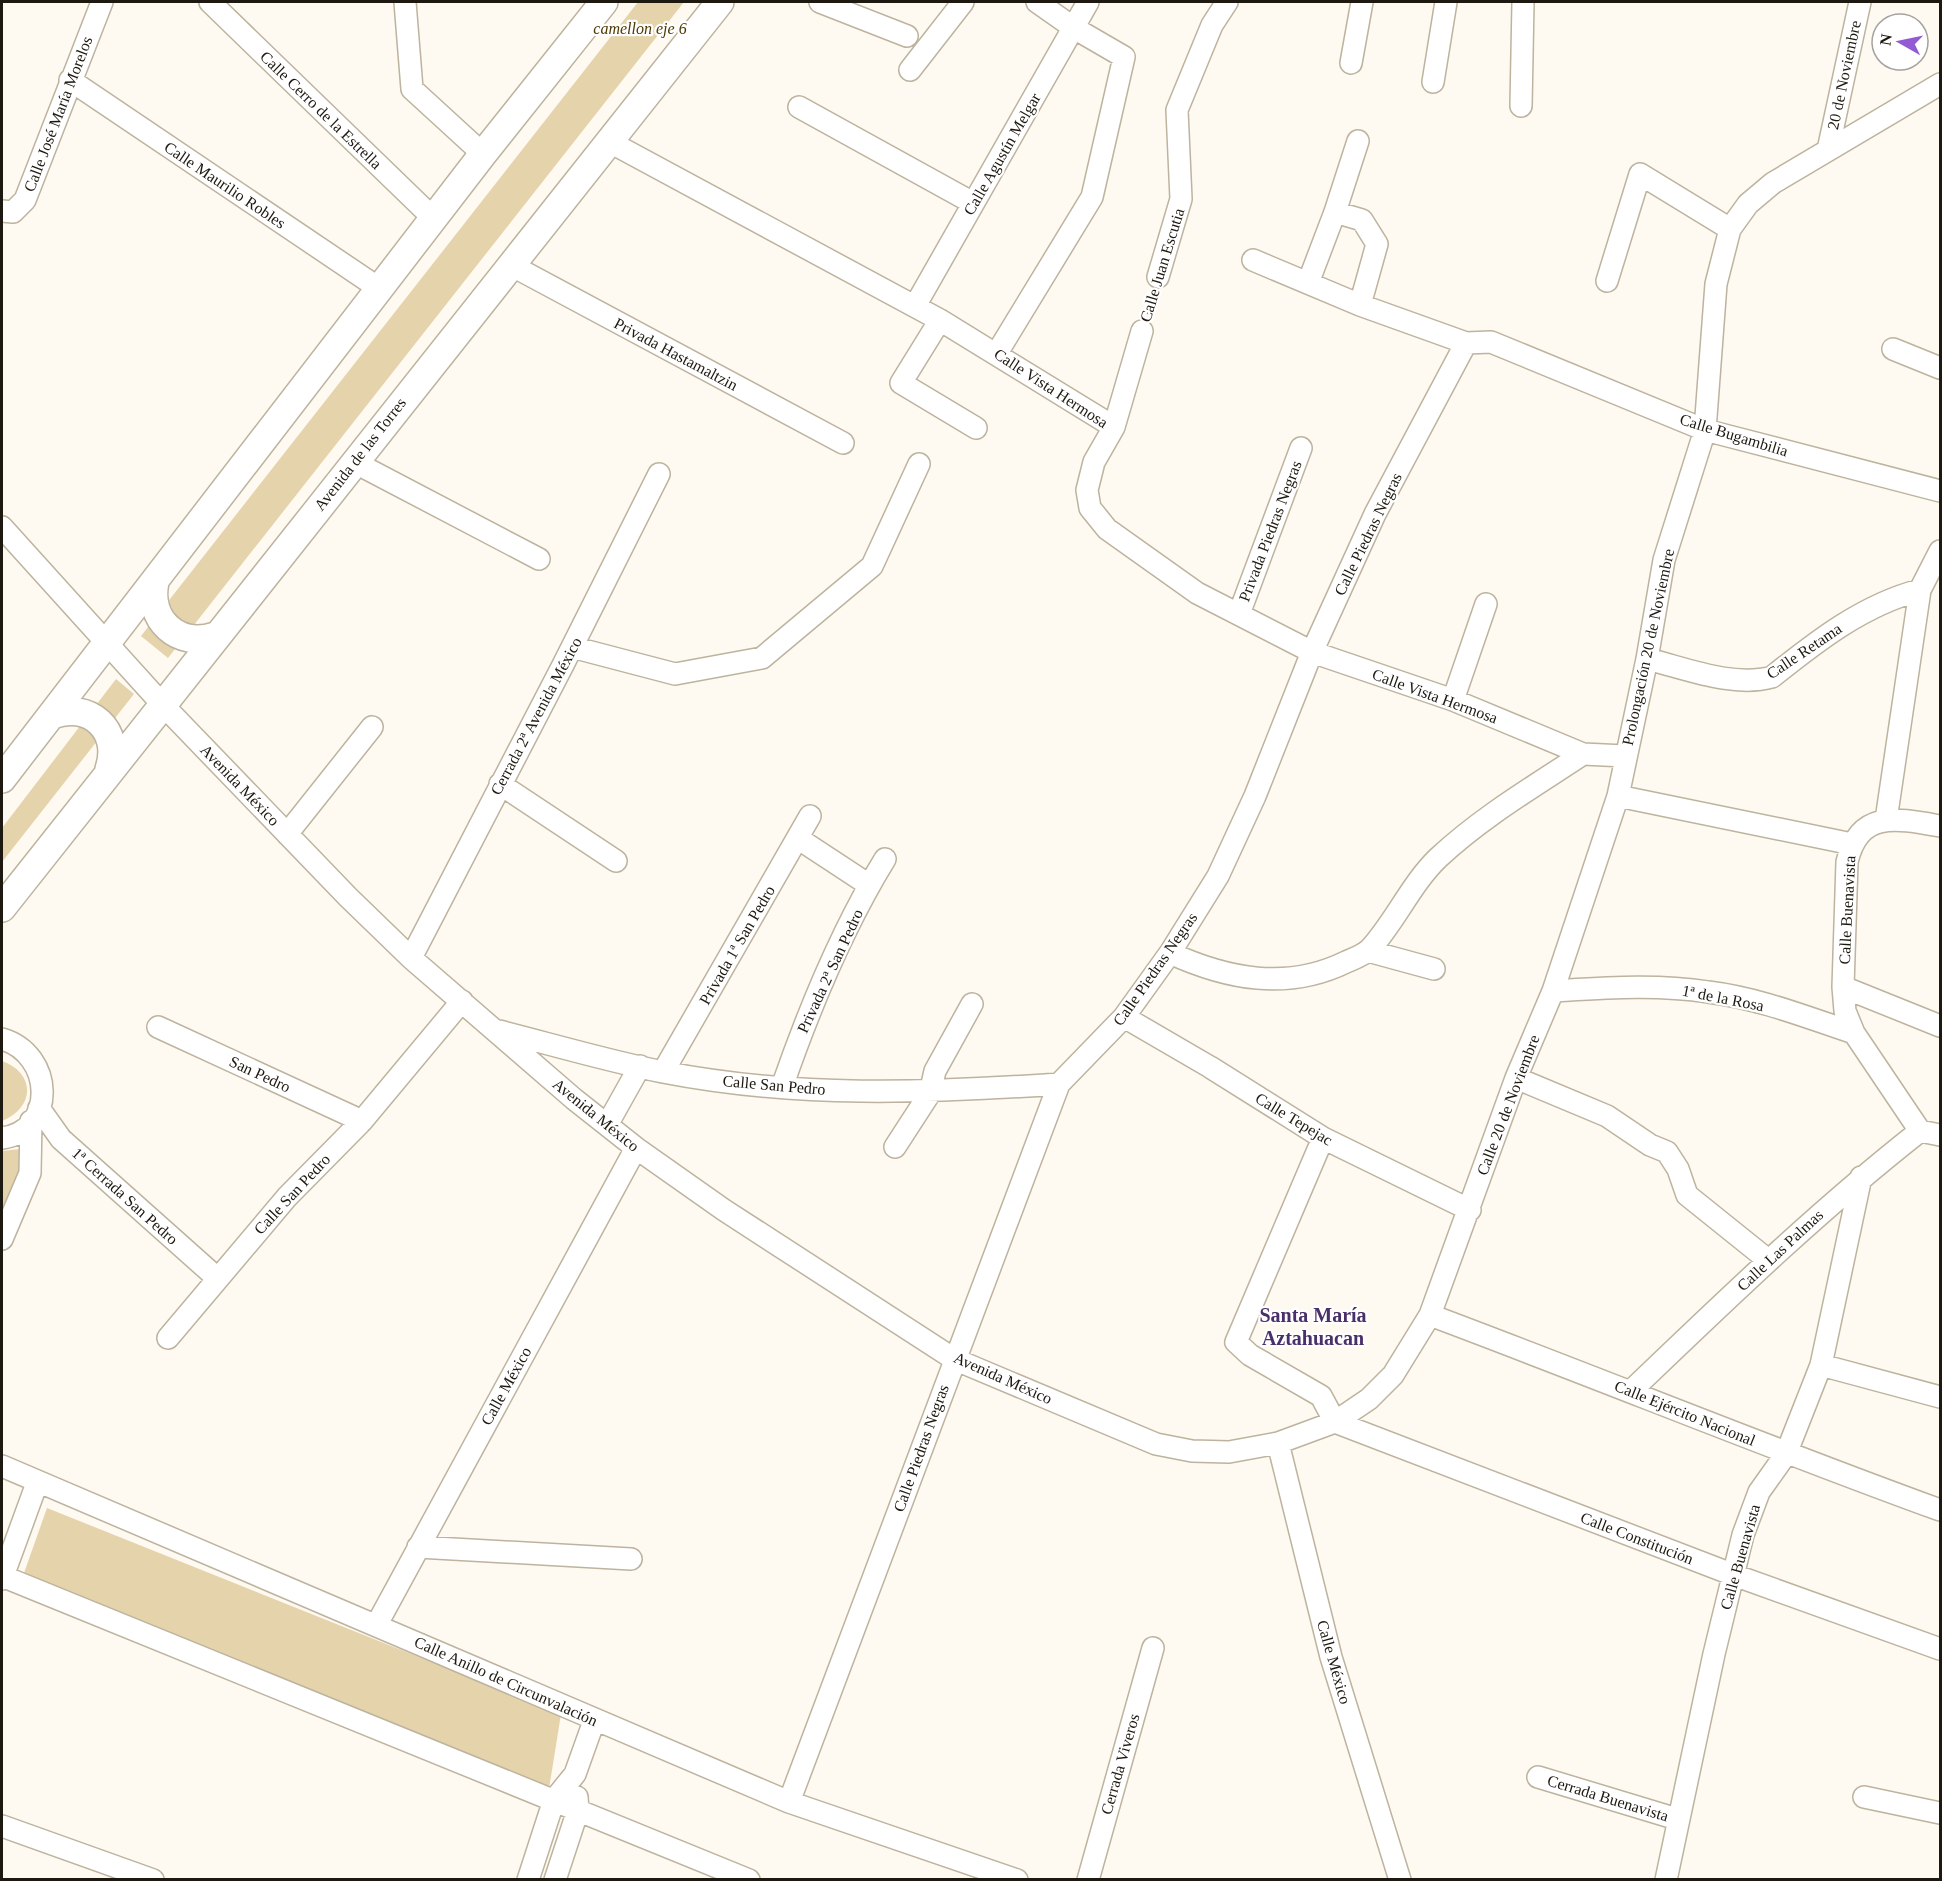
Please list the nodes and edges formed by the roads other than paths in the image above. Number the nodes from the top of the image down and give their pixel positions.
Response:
1 (102, 2) edge
2 (210, 2) edge
3 (405, 2) edge
4 (604, 2) edge
5 (720, 2) edge
6 (820, 2) edge
7 (963, 2) edge
8 (1037, 2) edge
9 (1088, 2) edge
10 (1227, 2) edge
11 (1362, 2) edge
12 (1446, 2) edge
13 (1523, 2) edge
14 (1860, 2) edge
15 (1074, 28) junction
16 (907, 36) dead end
17 (1352, 63) dead end
18 (910, 70) dead end
19 (70, 80) junction
20 (1433, 82) dead end
21 (1941, 84) edge
22 (1521, 106) dead end
23 (799, 107) dead end
24 (608, 141) junction
25 (1358, 141) dead end
26 (1828, 150) junction
27 (483, 154) junction
28 (973, 203) junction
29 (2, 211) edge
30 (1335, 212) junction
31 (433, 218) junction
32 (1730, 229) junction
33 (1253, 260) dead end
34 (509, 264) junction
35 (1158, 277) road end
36 (1607, 281) dead end
37 (1308, 283) junction
38 (380, 289) junction
39 (1360, 305) junction
40 (915, 306) junction
41 (940, 320) junction
42 (1142, 331) road end
43 (1466, 343) junction
44 (1893, 348) dead end
45 (998, 353) junction
46 (1941, 368) edge
47 (1114, 427) junction
48 (976, 428) dead end
49 (1705, 430) junction
50 (843, 443) dead end
51 (1301, 448) dead end
52 (354, 462) junction
53 (919, 464) dead end
54 (659, 474) dead end
55 (1941, 491) edge
56 (2, 527) edge
57 (1941, 551) edge
58 (539, 559) dead end
59 (155, 582) junction
60 (1920, 590) junction
61 (1486, 604) dead end
62 (1239, 614) junction
63 (215, 636) junction
64 (107, 645) junction
65 (572, 647) junction
66 (1312, 652) junction
67 (1647, 659) junction
68 (1453, 700) junction
69 (162, 704) junction
70 (52, 715) junction
71 (372, 728) dead end
72 (1583, 754) junction
73 (1625, 756) junction
74 (109, 769) junction
75 (2, 779) edge
76 (500, 784) junction
77 (1618, 796) junction
78 (810, 816) dead end
79 (1886, 820) junction
80 (1941, 826) edge
81 (287, 834) junction
82 (799, 839) junction
83 (1851, 844) junction
84 (885, 859) dead end
85 (616, 861) dead end
86 (869, 885) junction
87 (2, 908) edge
88 (1368, 951) junction
89 (1170, 953) junction
90 (411, 958) junction
91 (1434, 969) dead end
92 (1843, 987) junction
93 (1553, 991) junction
94 (462, 1001) junction
95 (972, 1004) dead end
96 (1124, 1017) junction
97 (1941, 1026) edge
98 (158, 1027) dead end
99 (494, 1030) junction
100 (1854, 1033) junction
101 (2, 1040) edge
102 (640, 1066) junction
103 (663, 1072) junction
104 (1516, 1078) junction
105 (1059, 1084) junction
106 (782, 1087) junction
107 (930, 1093) junction
108 (35, 1115) junction
109 (362, 1121) junction
110 (607, 1125) junction
111 (1930, 1133) edge
112 (2, 1138) edge
113 (1323, 1138) junction
114 (895, 1147) dead end
115 (636, 1148) junction
116 (1861, 1177) junction
117 (1470, 1210) junction
118 (2, 1239) edge
119 (1768, 1260) junction
120 (217, 1278) junction
121 (1430, 1315) junction
122 (168, 1338) dead end
123 (954, 1359) junction
124 (1821, 1365) junction
125 (1632, 1390) junction
126 (1941, 1397) edge
127 (1335, 1422) junction
128 (1278, 1443) junction
129 (1786, 1454) junction
130 (2, 1466) edge
131 (37, 1483) junction
132 (1941, 1510) edge
133 (418, 1547) junction
134 (631, 1559) dead end
135 (1734, 1575) junction
136 (2, 1577) edge
137 (377, 1624) junction
138 (1153, 1648) dead end
139 (1941, 1649) edge
140 (594, 1721) junction
141 (575, 1774) junction
142 (1538, 1777) dead end
143 (1864, 1797) dead end
144 (554, 1800) junction
145 (789, 1802) junction
146 (578, 1810) junction
147 (1941, 1814) edge
148 (1677, 1820) junction
149 (2, 1826) edge
150 (153, 1880) edge
151 (528, 1880) edge
152 (555, 1880) edge
153 (749, 1880) edge
154 (1017, 1880) edge
155 (1088, 1880) edge
156 (1400, 1880) edge
157 (1666, 1880) edge

1 - 19 street, Calle José María Morelos
2 - 31 street, Calle Cerro de la Estrella
3 - 27 street
4 - 27 main road
5 - 24 main road, Avenida de las Torres
6 - 16 street
7 - 18 street
8 - 15 street
9 - 15 street, Calle Agustín Melgar
10 - 35 street, Calle Juan Escutia
11 - 17 street
12 - 20 street
13 - 22 street
14 - 26 street, 20 de Noviembre
15 - 28 street, Calle Agustín Melgar
15 - 45 street
19 - 29 street, Calle José María Morelos
19 - 38 street, Calle Maurilio Robles
21 - 26 street, Prolongación 20 de Noviembre
23 - 28 street
24 - 34 main road, Avenida de las Torres
24 - 40 street, Calle Vista Hermosa
25 - 30 street
26 - 32 street, Prolongación 20 de Noviembre
27 - 31 main road
28 - 40 street, Calle Agustín Melgar
30 - 37 street
30 - 39 street
31 - 38 main road
32 - 36 street
32 - 49 street, Prolongación 20 de Noviembre
33 - 37 street, Calle Bugambilia
34 - 50 street, Privada Hastamaltzin
34 - 52 main road, Avenida de las Torres
37 - 39 street, Calle Bugambilia
38 - 59 main road
39 - 43 street, Calle Bugambilia
40 - 41 street, Calle Vista Hermosa
41 - 45 street, Calle Vista Hermosa
41 - 48 street
42 - 47 street, Calle Juan Escutia
43 - 49 street, Calle Bugambilia
43 - 66 street, Calle Piedras Negras
44 - 46 street
45 - 47 street, Calle Vista Hermosa
47 - 62 street, Calle Vista Hermosa
49 - 55 street, Calle Bugambilia
49 - 67 street, Prolongación 20 de Noviembre
51 - 62 street, Privada Piedras Negras
52 - 58 street
52 - 63 main road, Avenida de las Torres
53 - 65 street
54 - 65 street, Cerrada 2ª Avenida México
56 - 64 street, Avenida México
57 - 60 street
59 - 63 main road
59 - 64 main road
60 - 67 street, Calle Retama
60 - 79 street
61 - 68 street
62 - 66 street, Calle Vista Hermosa
63 - 69 main road, Avenida de las Torres
64 - 69 street, Avenida México
64 - 70 main road
65 - 76 street, Cerrada 2ª Avenida México
66 - 68 street, Calle Vista Hermosa
66 - 89 street, Calle Piedras Negras
67 - 73 street, Prolongación 20 de Noviembre
68 - 72 street, Calle Vista Hermosa
69 - 74 main road, Avenida de las Torres
69 - 81 street, Avenida México
70 - 74 main road
70 - 75 main road
71 - 81 street
72 - 73 street, Calle Vista Hermosa
72 - 88 street
73 - 77 street, Calle 20 de Noviembre
74 - 87 main road, Avenida de las Torres
76 - 85 street
76 - 90 street, Cerrada 2ª Avenida México
77 - 83 street
77 - 93 street, Calle 20 de Noviembre
78 - 82 street, Privada 1ª San Pedro
79 - 80 street
79 - 83 street, Calle Buenavista
81 - 90 street, Avenida México
82 - 86 street
82 - 103 street, Privada 1ª San Pedro
83 - 92 street, Calle Buenavista
84 - 86 street, Privada 2ª San Pedro
86 - 106 street, Privada 2ª San Pedro
88 - 89 street
88 - 91 street
89 - 96 street, Calle Piedras Negras
90 - 94 street, Avenida México
92 - 97 street
92 - 100 street, Calle Buenavista
93 - 100 street, 1ª de la Rosa
93 - 104 street, Calle 20 de Noviembre
94 - 99 street, Avenida México
94 - 109 street, Calle San Pedro
95 - 107 street
96 - 105 street, Calle Piedras Negras
96 - 113 street, Calle Tepejac
98 - 109 street, San Pedro
99 - 102 street, Calle San Pedro
99 - 110 street, Avenida México
100 - 111 street, Calle Buenavista
101 - 108 street
102 - 103 street, Calle San Pedro
102 - 110 street
103 - 106 street, Calle San Pedro
104 - 117 street, Calle 20 de Noviembre
104 - 119 street
105 - 107 street, Calle San Pedro
105 - 123 street, Calle Piedras Negras
106 - 107 street, Calle San Pedro
107 - 114 street
108 - 112 street
108 - 118 street
108 - 120 street, 1ª Cerrada San Pedro
109 - 120 street, Calle San Pedro
110 - 115 street, Avenida México
111 - 116 street, Calle Las Palmas
113 - 117 street, Calle Tepejac
113 - 127 street
115 - 123 street, Avenida México
115 - 133 street, Calle México
116 - 119 street, Calle Las Palmas
116 - 124 street, Calle Buenavista
117 - 121 street, Calle 20 de Noviembre
119 - 125 street, Calle Las Palmas
120 - 122 street, Calle San Pedro
121 - 125 street, Calle Ejército Nacional
121 - 127 street, Calle 20 de Noviembre
123 - 128 street, Avenida México
123 - 145 street, Calle Piedras Negras
124 - 126 street
124 - 129 street, Calle Buenavista
125 - 129 street, Calle Ejército Nacional
127 - 128 street, Avenida México
127 - 135 street, Calle Constitución
128 - 156 street, Calle México
129 - 132 street, Calle Ejército Nacional
129 - 135 street, Calle Buenavista
130 - 131 street, Calle Anillo de Circunvalación
131 - 136 street
131 - 137 street, Calle Anillo de Circunvalación
133 - 134 street
133 - 137 street, Calle México
135 - 139 street, Calle Constitución
135 - 148 street, Calle Buenavista
136 - 144 street
137 - 140 street, Calle Anillo de Circunvalación
138 - 155 street, Cerrada Viveros
140 - 141 street
140 - 145 street, Calle Anillo de Circunvalación
141 - 144 street
141 - 146 street
142 - 148 street, Cerrada Buenavista
143 - 147 street
144 - 146 street
144 - 151 street
145 - 154 street, Calle Anillo de Circunvalación
146 - 152 street
146 - 153 street
148 - 157 street, Calle Buenavista
149 - 150 street

